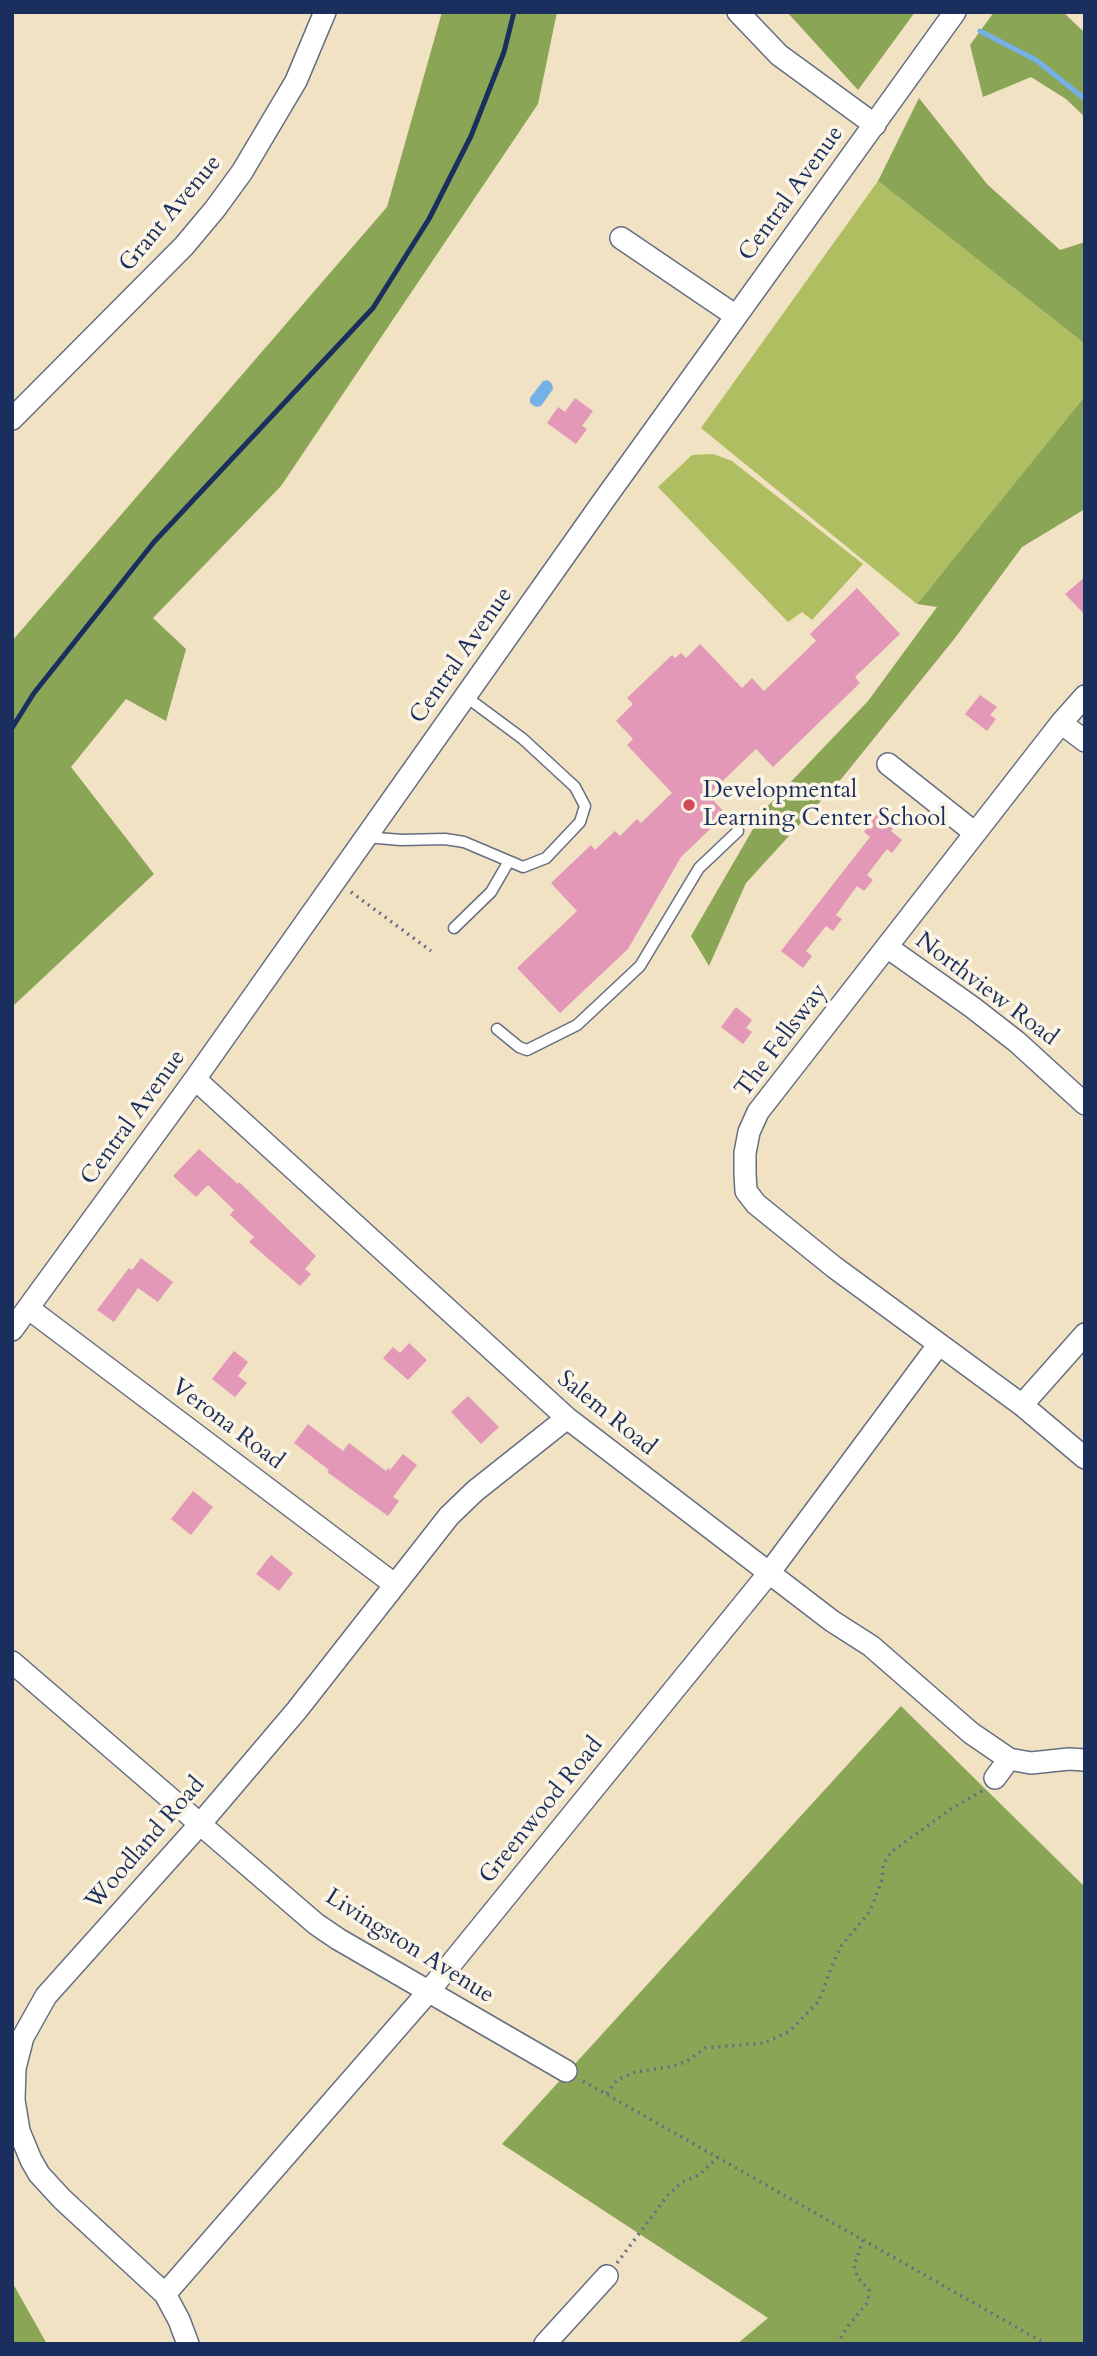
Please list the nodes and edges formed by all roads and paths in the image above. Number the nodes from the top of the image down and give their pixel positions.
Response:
1 (325, 12) edge
2 (738, 12) edge
3 (955, 12) edge
4 (875, 125) junction
5 (621, 239) dead end
6 (736, 317) junction
7 (12, 419) edge
8 (465, 696) junction
9 (1085, 696) edge
10 (1061, 723) junction
11 (1085, 741) edge
12 (888, 764) dead end
13 (738, 831) dead end
14 (975, 833) junction
15 (366, 837) junction
16 (509, 862) junction
17 (350, 890) dead end
18 (454, 928) dead end
19 (887, 947) junction
20 (431, 951) dead end
21 (497, 1029) dead end
22 (195, 1079) junction
23 (1085, 1104) edge
24 (28, 1308) junction
25 (12, 1330) edge
26 (1085, 1334) edge
27 (939, 1344) junction
28 (1021, 1405) junction
29 (567, 1418) junction
30 (1085, 1458) edge
31 (769, 1573) junction
32 (394, 1584) junction
33 (12, 1662) edge
34 (1009, 1759) junction
35 (1085, 1760) edge
36 (995, 1778) joint
37 (201, 1823) junction
38 (429, 1991) junction
39 (566, 2071) joint
40 (607, 2095) junction
41 (718, 2157) junction
42 (863, 2240) junction
43 (607, 2276) joint
44 (165, 2294) junction
45 (188, 2344) edge
46 (545, 2344) edge
47 (837, 2344) edge
48 (1046, 2344) edge

1 - 7 street, Grant Avenue
2 - 4 street
3 - 4 street, Central Avenue
4 - 6 street, Central Avenue
5 - 6 street
6 - 8 street, Central Avenue
8 - 15 street, Central Avenue
8 - 16 lane
9 - 10 street, The Fellsway
10 - 11 street
10 - 14 street, The Fellsway
12 - 14 street
13 - 21 lane
14 - 19 street, The Fellsway
15 - 16 lane
15 - 22 street, Central Avenue
16 - 18 lane
17 - 20 path
19 - 23 street, Northview Road
19 - 27 street, The Fellsway
22 - 24 street, Central Avenue
22 - 29 street, Salem Road
24 - 25 street, Central Avenue
24 - 32 street, Verona Road
26 - 28 street
27 - 28 street, The Fellsway
27 - 31 street, Greenwood Road
28 - 30 street, The Fellsway
29 - 31 street, Salem Road
29 - 32 street, Woodland Road
31 - 34 street, Salem Road
31 - 38 street, Greenwood Road
32 - 37 street, Woodland Road
33 - 37 street, Livingston Avenue
34 - 35 street
34 - 36 street
36 - 40 path
37 - 38 street, Livingston Avenue
37 - 44 street, Woodland Road
38 - 39 street, Livingston Avenue
38 - 44 street, Greenwood Road
39 - 40 path
40 - 41 path
41 - 42 path
41 - 43 path
42 - 47 path
42 - 48 path
43 - 46 street
44 - 45 street, Woodland Road

